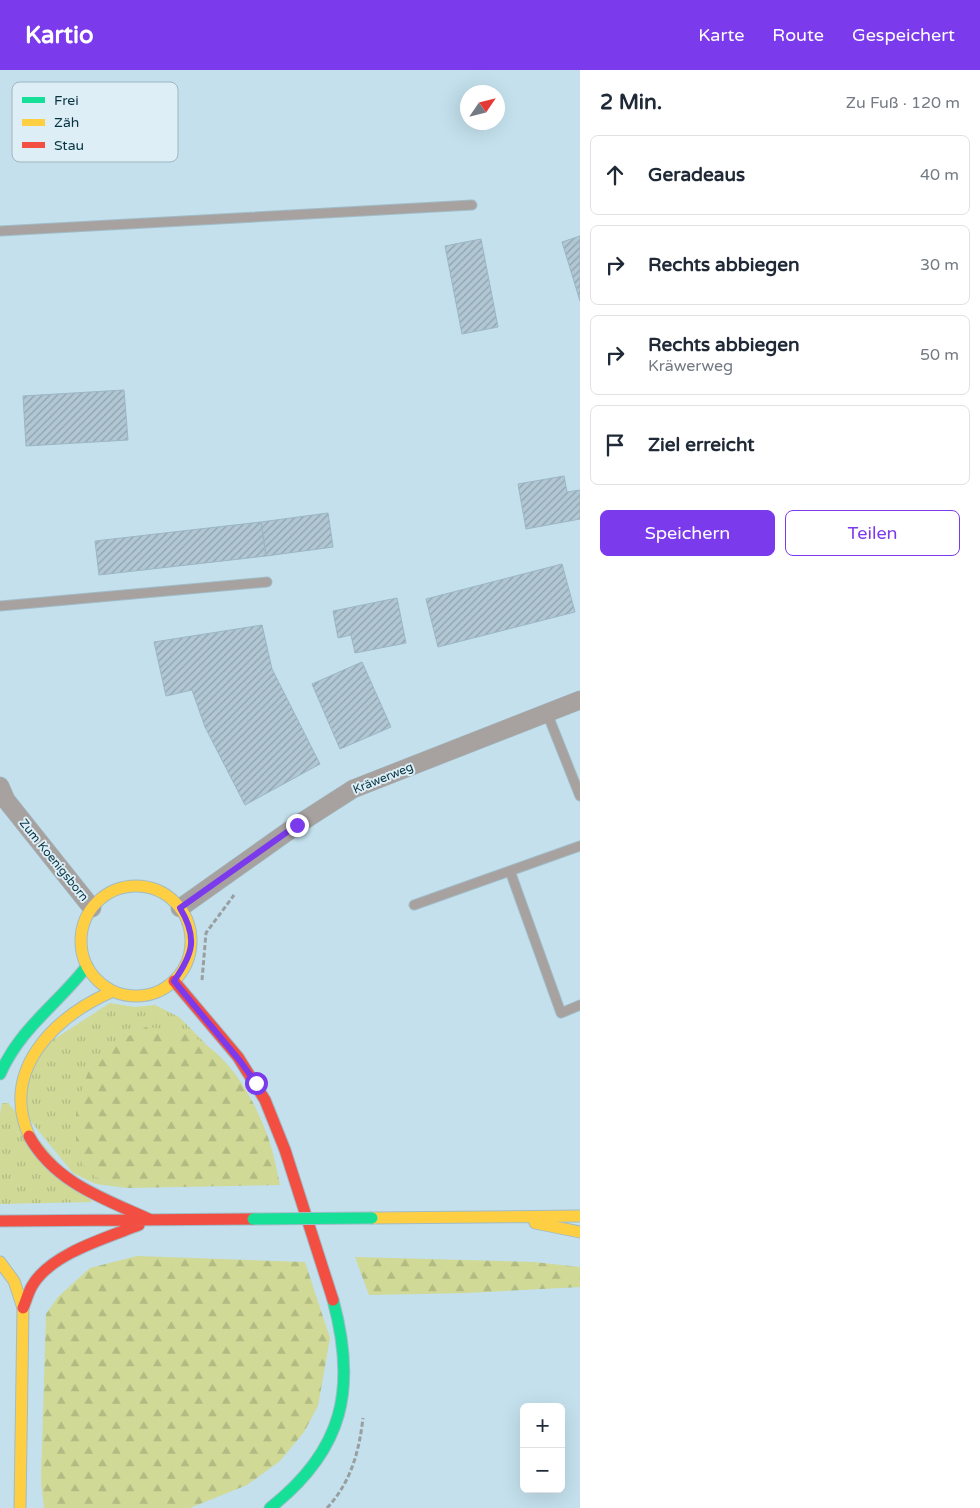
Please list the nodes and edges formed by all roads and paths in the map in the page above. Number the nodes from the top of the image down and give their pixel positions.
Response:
1 (472, 204) dead end
2 (0, 231) edge
3 (267, 582) dead end
4 (0, 606) edge
5 (580, 700) edge
6 (547, 713) junction
7 (0, 786) edge
8 (580, 796) edge
9 (580, 846) edge
10 (510, 871) junction
11 (239, 890) dead end
12 (414, 905) dead end
13 (92, 908) junction
14 (180, 908) junction
15 (87, 966) junction
16 (174, 981) junction
17 (202, 983) dead end
18 (112, 992) junction
19 (580, 1005) edge
20 (0, 1074) edge
21 (580, 1216) edge
22 (508, 1217) junction
23 (151, 1220) junction
24 (0, 1221) edge
25 (580, 1232) edge
26 (0, 1262) edge
27 (23, 1308) junction
28 (20, 1508) edge
29 (270, 1508) edge

1 - 2 lane
3 - 4 lane
5 - 6 street, Kräwerweg
6 - 8 lane
6 - 14 street, Kräwerweg
7 - 13 street, Zum Koenigsborn
9 - 10 lane
10 - 12 lane
10 - 19 lane
11 - 17 path
13 - 14 main road
13 - 15 main road
14 - 16 main road
15 - 18 main road
15 - 20 main road
16 - 18 main road
16 - 29 main road
18 - 23 main road
21 - 22 main road
22 - 23 main road, bridge
22 - 25 main road
23 - 24 main road
23 - 27 main road
26 - 27 main road
27 - 28 main road

